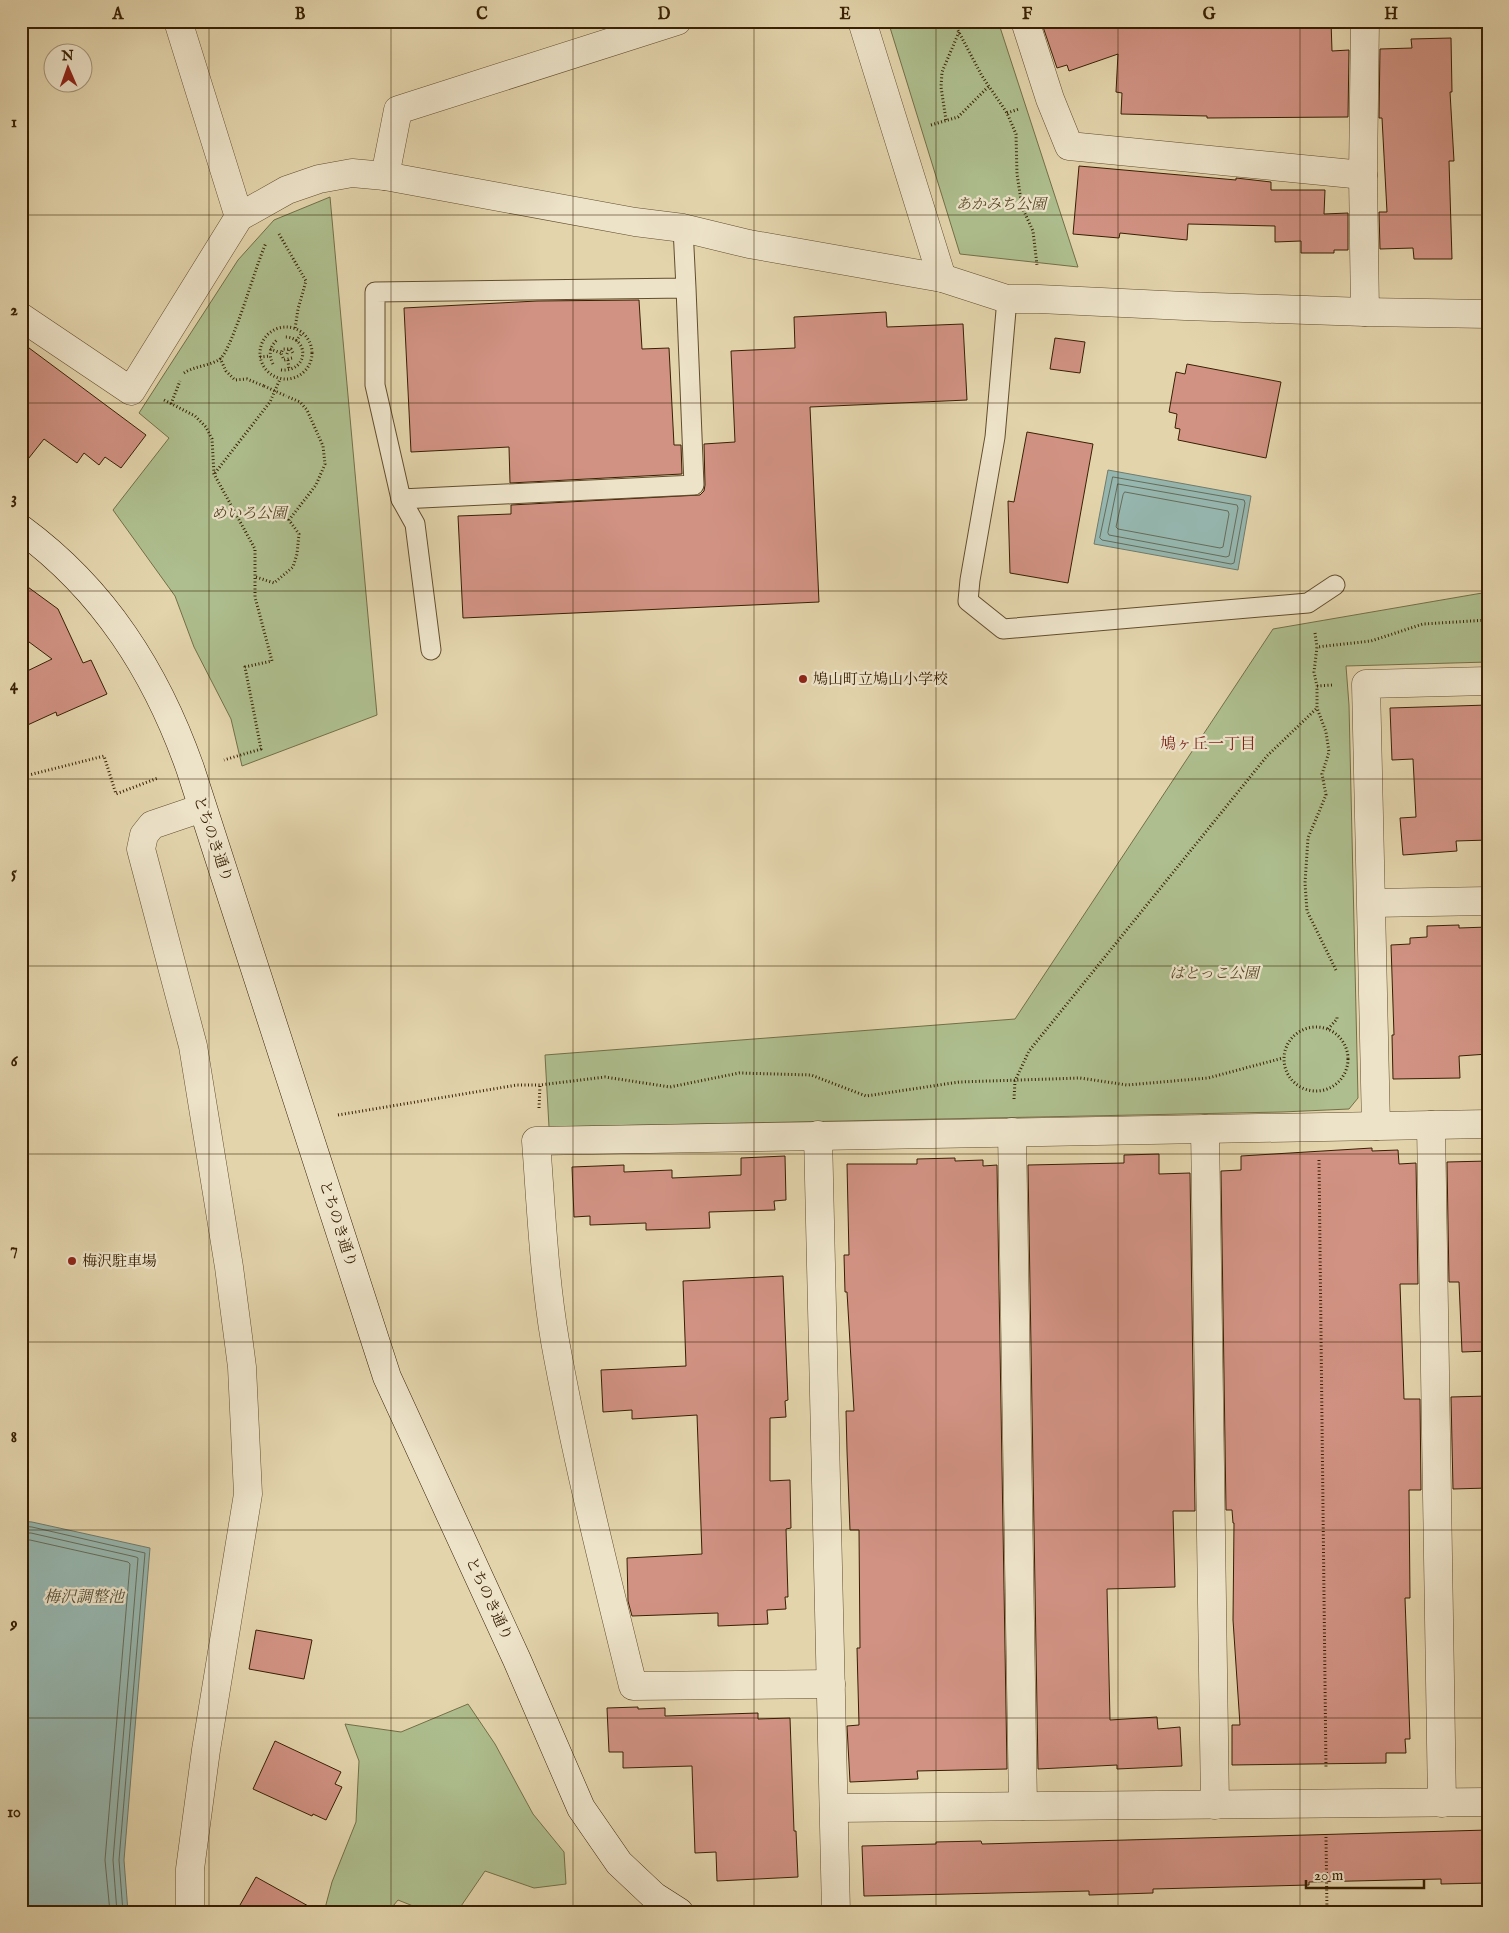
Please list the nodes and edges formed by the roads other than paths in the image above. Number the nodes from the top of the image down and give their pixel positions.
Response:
1 (178, 21) edge
2 (677, 21) edge
3 (862, 21) edge
4 (1024, 21) edge
5 (1365, 21) edge
6 (1363, 175) junction
7 (385, 176) junction
8 (239, 217) junction
9 (683, 228) junction
10 (942, 278) junction
11 (686, 288) junction
12 (1007, 299) junction
13 (1365, 312) junction
14 (1488, 314) edge
15 (21, 317) edge
16 (401, 499) junction
17 (21, 529) edge
18 (1335, 585) dead end
19 (431, 650) dead end
20 (1488, 681) edge
21 (202, 808) junction
22 (1488, 901) edge
23 (1372, 903) junction
24 (1431, 1124) junction
25 (1488, 1124) edge
26 (1376, 1126) junction
27 (1205, 1128) junction
28 (1012, 1132) junction
29 (818, 1136) junction
30 (831, 1684) junction
31 (1488, 1802) edge
32 (1442, 1803) junction
33 (1215, 1805) junction
34 (1023, 1806) junction
35 (834, 1808) junction
36 (190, 1912) edge
37 (679, 1912) edge
38 (836, 1912) edge

1 - 8 street
2 - 7 street
3 - 10 street
4 - 6 street
5 - 6 street
6 - 13 street
7 - 8 street
7 - 9 street
8 - 15 street
9 - 10 street
9 - 11 lane
10 - 12 street
11 - 16 lane
11 - 16 lane
12 - 13 street
12 - 18 lane
13 - 14 street
16 - 19 lane
17 - 21 street, とちのき通り
20 - 23 street
21 - 36 street
21 - 37 street, とちのき通り
22 - 23 street
23 - 26 street
24 - 25 street
24 - 26 street
24 - 32 street
26 - 27 street
27 - 28 street
27 - 33 street
28 - 29 street
28 - 34 street
29 - 30 street
29 - 30 street
30 - 35 street
31 - 32 street
32 - 33 street
33 - 34 street
34 - 35 street
35 - 38 street

